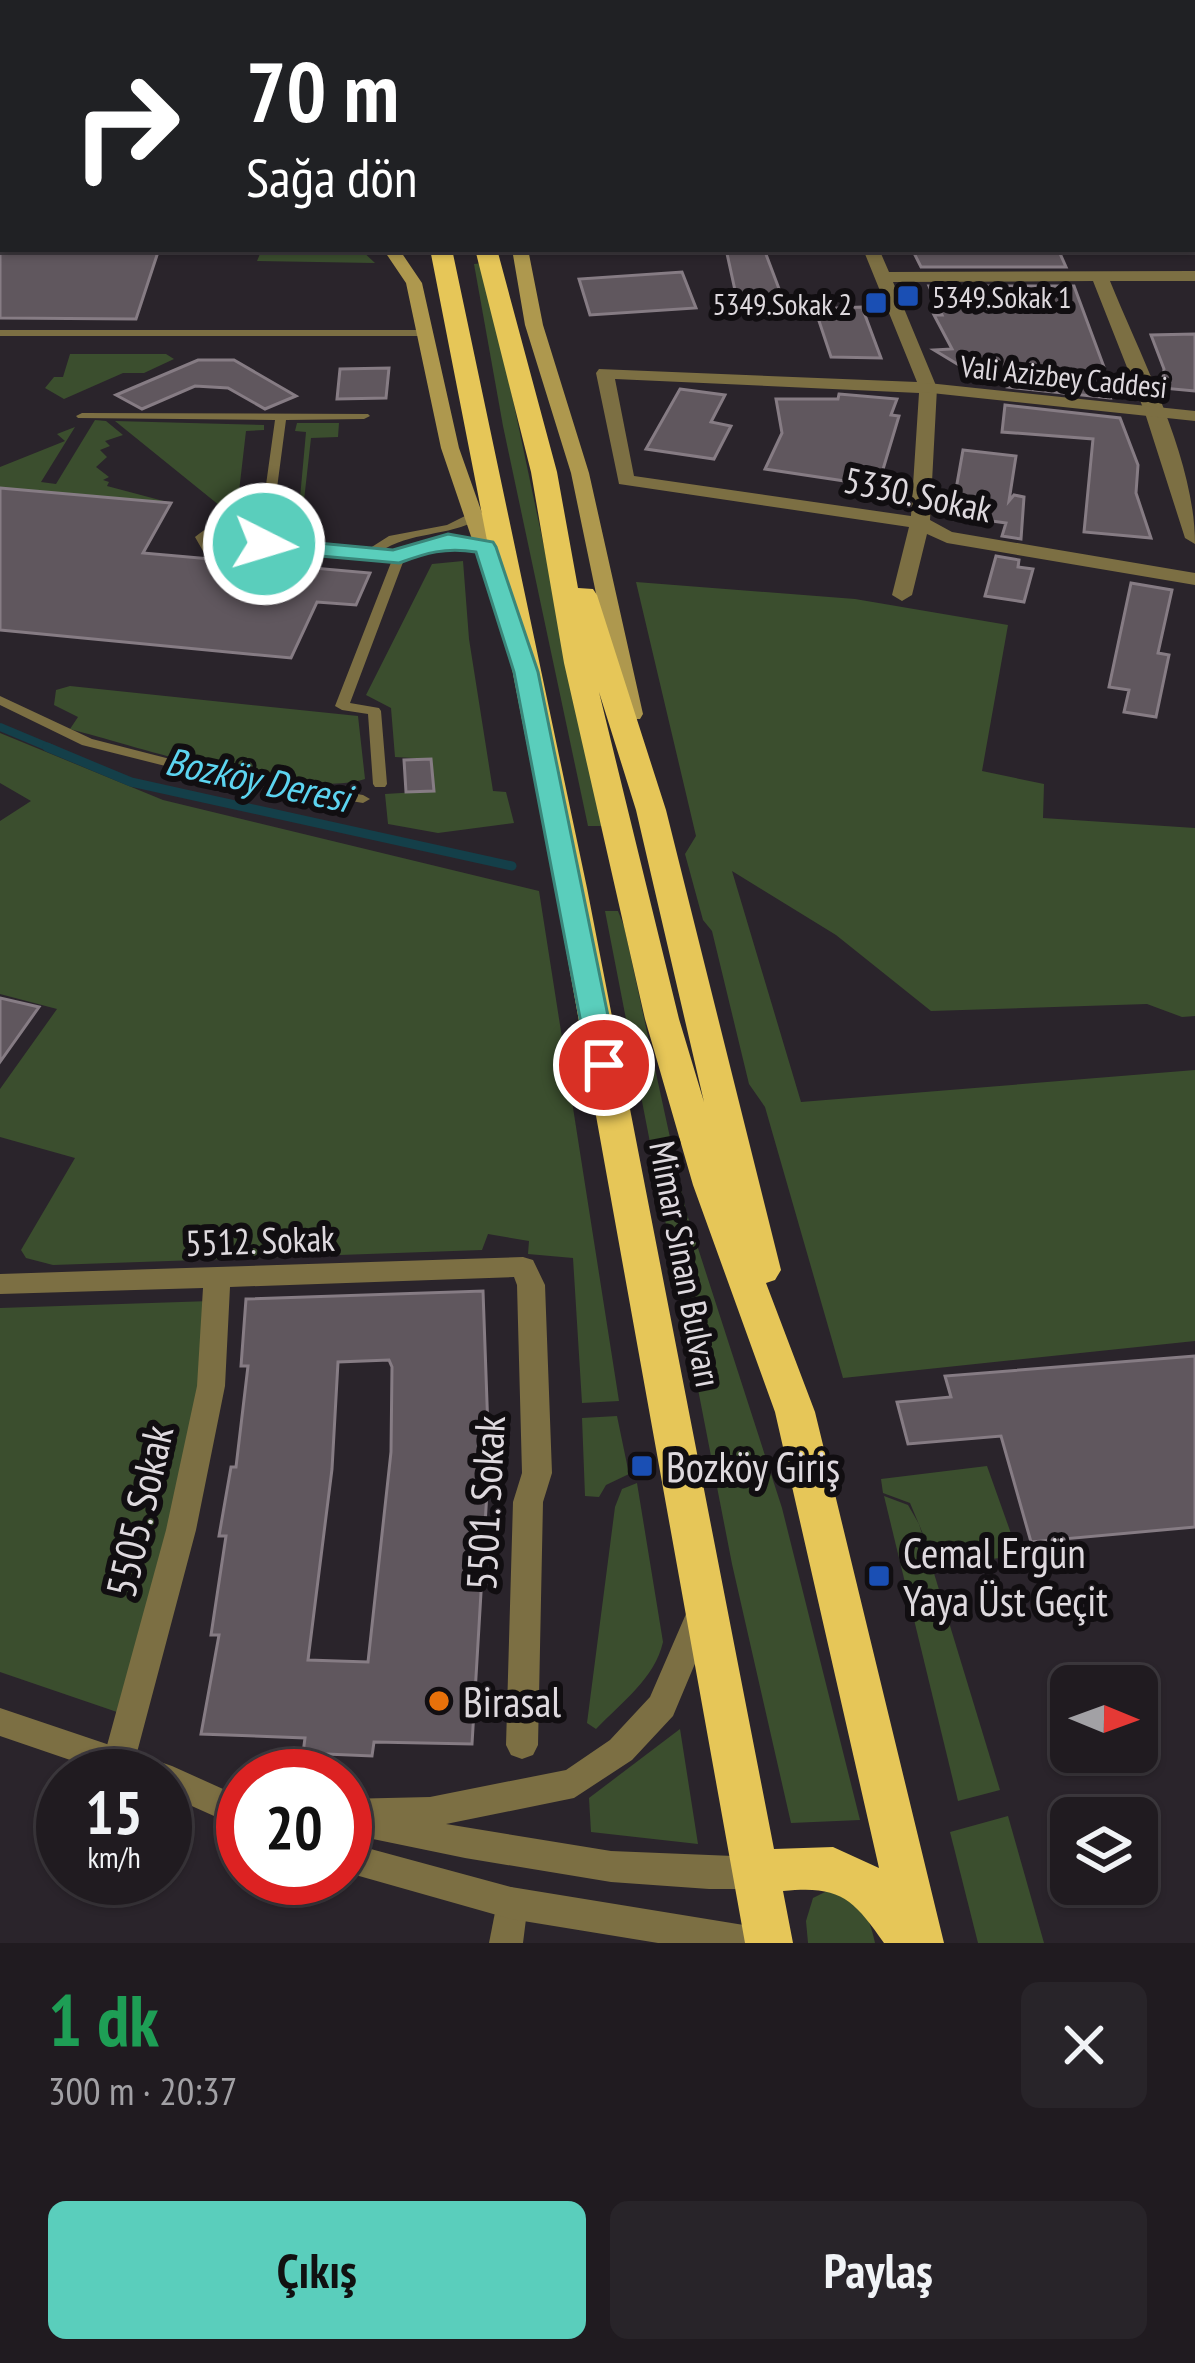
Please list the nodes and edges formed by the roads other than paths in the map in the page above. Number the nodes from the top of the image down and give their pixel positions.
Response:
1 (393, 252) edge
2 (442, 252) edge
3 (487, 252) edge
4 (521, 252) edge
5 (872, 252) edge
6 (1195, 276) edge
7 (882, 277) junction
8 (1100, 277) junction
9 (0, 333) edge
10 (426, 333) junction
11 (928, 388) junction
12 (1154, 413) junction
13 (82, 416) dead end
14 (364, 416) dead end
15 (1195, 416) edge
16 (281, 417) junction
17 (544, 472) junction
18 (626, 480) joint
19 (475, 516) junction
20 (920, 523) junction
21 (1195, 538) edge
22 (485, 547) junction
23 (370, 554) junction
24 (399, 557) junction
25 (1195, 579) edge
26 (902, 595) dead end
27 (526, 672) junction
28 (0, 700) edge
29 (380, 784) dead end
30 (363, 799) dead end
31 (652, 810) junction
32 (523, 1267) joint
33 (217, 1277) junction
34 (0, 1283) edge
35 (795, 1412) junction
36 (705, 1603) junction
37 (0, 1722) edge
38 (521, 1744) dead end
39 (85, 1749) edge
40 (122, 1749) edge
41 (372, 1814) edge
42 (372, 1822) edge
43 (372, 1865) edge
44 (758, 1873) junction
45 (511, 1904) junction
46 (506, 1943) edge
47 (756, 1943) edge
48 (769, 1943) edge
49 (916, 1943) edge

1 - 10 main road
2 - 27 highway, Mimar Sinan Bulvarı
3 - 17 highway, Mimar Sinan Bulvarı
4 - 31 main road
5 - 7 street
6 - 8 street
7 - 8 street
7 - 11 street
8 - 12 street
9 - 10 lane
10 - 19 main road
11 - 12 street, Vali Azizbey Caddesi
11 - 18 street, Vali Azizbey Caddesi
11 - 20 street
12 - 15 street, Vali Azizbey Caddesi
12 - 21 street
13 - 16 lane
14 - 16 lane
16 - 23 lane
17 - 31 highway
17 - 35 highway, Mimar Sinan Bulvarı
18 - 20 street, 5330. Sokak
19 - 22 main road
19 - 23 lane
20 - 25 street, 5330. Sokak
20 - 26 street
22 - 24 lane
22 - 27 main road
23 - 24 lane
24 - 29 lane
27 - 36 highway, Mimar Sinan Bulvarı
28 - 30 lane
31 - 35 highway
32 - 33 street, 5512. Sokak
32 - 38 street, 5501. Sokak
33 - 34 street, 5512. Sokak
33 - 40 street, 5505. Sokak
35 - 49 highway, Mimar Sinan Bulvarı
36 - 41 street
36 - 44 highway, Mimar Sinan Bulvarı
37 - 39 street
42 - 44 street
43 - 45 street
44 - 48 highway, Mimar Sinan Bulvarı
44 - 49 highway
45 - 46 street
45 - 47 street

